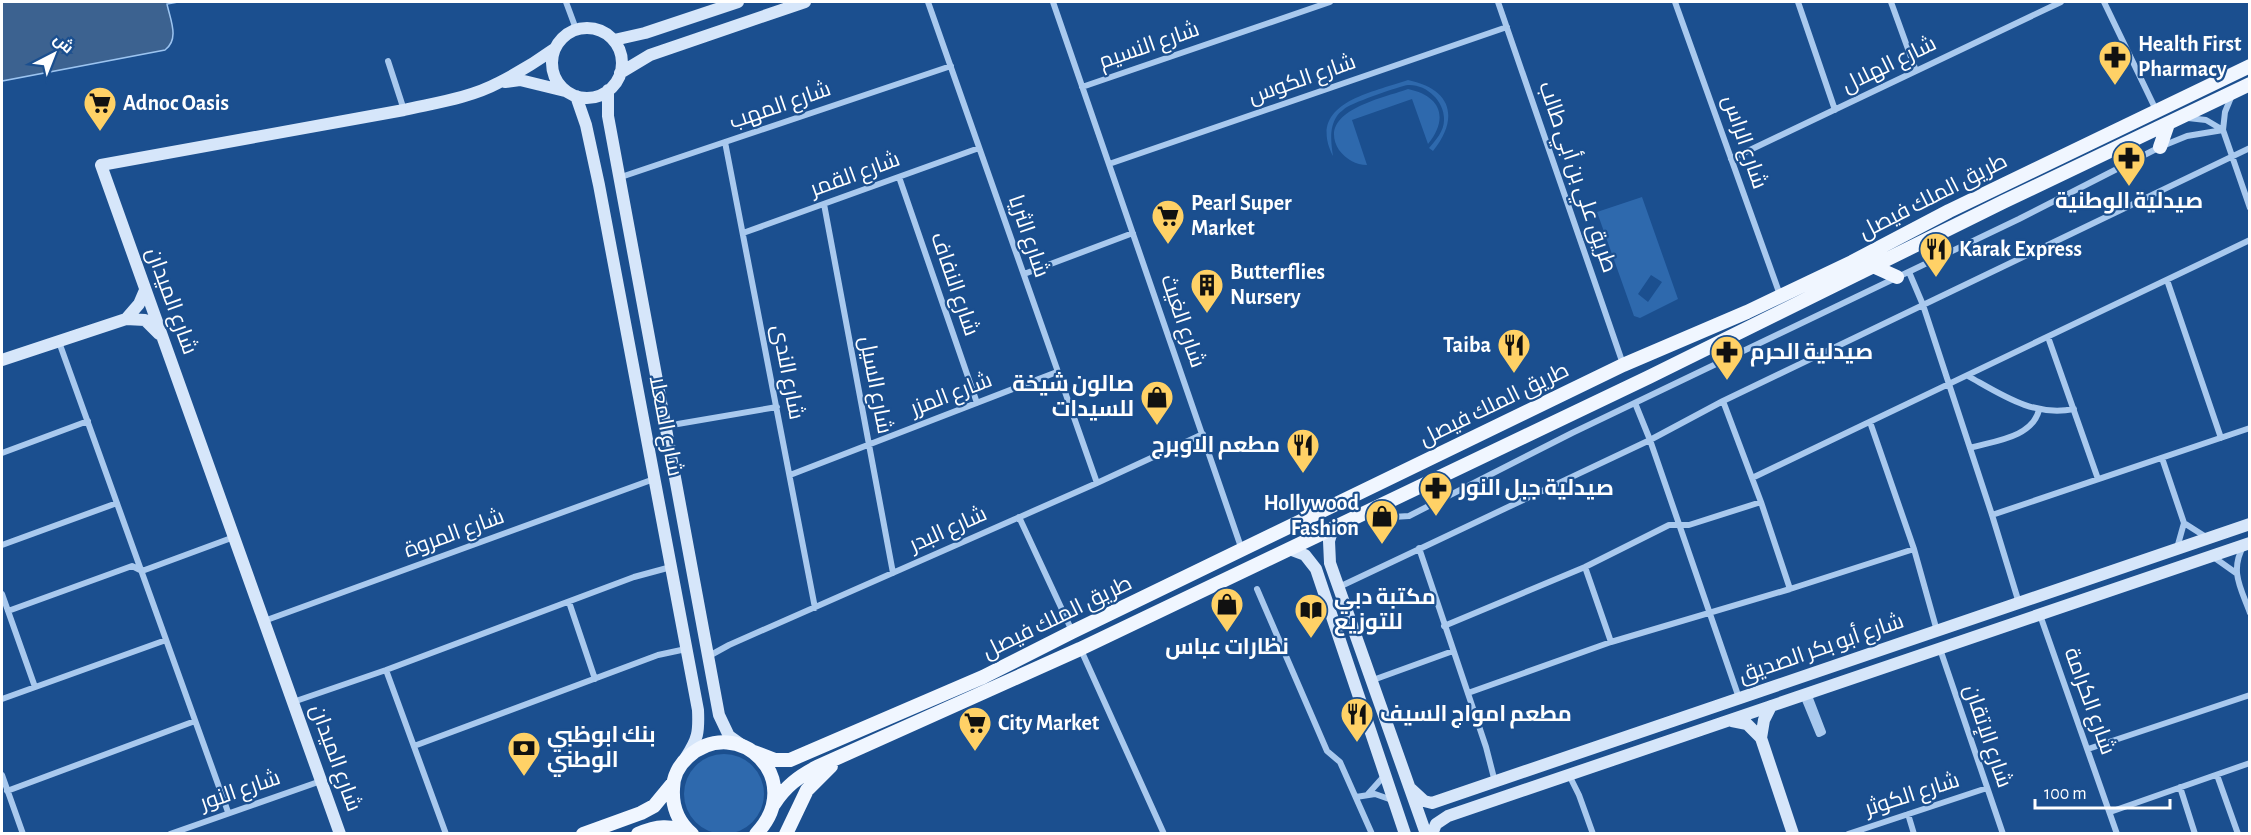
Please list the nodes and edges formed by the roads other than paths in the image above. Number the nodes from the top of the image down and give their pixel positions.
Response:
1 (566, 2) edge
2 (738, 2) edge
3 (804, 2) edge
4 (928, 2) edge
5 (1053, 2) edge
6 (1330, 2) edge
7 (1498, 2) edge
8 (1675, 2) edge
9 (1798, 2) edge
10 (1891, 2) edge
11 (2061, 2) edge
12 (2104, 2) edge
13 (710, 6) edge
14 (1507, 27) junction
15 (576, 29) junction
16 (614, 40) junction
17 (554, 49) junction
18 (388, 61) dead end
19 (951, 66) junction
20 (2250, 66) edge
21 (1916, 71) junction
22 (620, 72) junction
23 (498, 83) junction
24 (2250, 84) edge
25 (1082, 87) junction
26 (608, 90) junction
27 (2233, 92) junction
28 (572, 94) junction
29 (404, 110) junction
30 (1835, 110) junction
31 (2156, 110) junction
32 (2174, 121) junction
33 (2223, 130) junction
34 (725, 142) junction
35 (2160, 147) junction
36 (979, 148) junction
37 (2250, 148) edge
38 (2232, 156) junction
39 (1731, 159) junction
40 (1109, 164) junction
41 (621, 177) junction
42 (899, 177) junction
43 (824, 204) junction
44 (2250, 208) edge
45 (743, 233) junction
46 (1133, 233) junction
47 (2250, 240) edge
48 (1875, 267) junction
49 (1024, 274) junction
50 (1903, 275) junction
51 (2167, 280) junction
52 (145, 290) junction
53 (1780, 295) junction
54 (1923, 305) junction
55 (126, 319) junction
56 (2048, 337) junction
57 (163, 338) junction
58 (59, 342) junction
59 (2, 360) edge
60 (1623, 365) junction
61 (1057, 372) junction
62 (1968, 376) junction
63 (1649, 377) junction
64 (1948, 385) junction
65 (1723, 401) junction
66 (977, 403) junction
67 (1635, 403) junction
68 (777, 407) junction
69 (2074, 409) junction
70 (2039, 410) junction
71 (88, 421) junction
72 (1870, 422) junction
73 (666, 426) junction
74 (2250, 428) edge
75 (1203, 434) junction
76 (2221, 438) junction
77 (1650, 440) junction
78 (869, 445) junction
79 (1970, 448) junction
80 (2, 453) edge
81 (2162, 458) junction
82 (790, 475) junction
83 (1752, 478) junction
84 (655, 479) junction
85 (2098, 479) junction
86 (1097, 483) junction
87 (1761, 502) junction
88 (117, 503) junction
89 (1375, 508) junction
90 (1992, 515) junction
91 (1019, 517) junction
92 (2184, 523) junction
93 (1679, 524) junction
94 (2250, 524) edge
95 (1333, 528) junction
96 (234, 537) junction
97 (2207, 538) junction
98 (2247, 544) edge
99 (2, 545) edge
100 (1419, 548) junction
101 (2176, 548) junction
102 (1289, 549) junction
103 (1914, 549) junction
104 (1242, 550) junction
105 (2212, 556) junction
106 (672, 567) junction
107 (1586, 567) junction
108 (142, 571) junction
109 (893, 573) junction
110 (2236, 573) junction
111 (1339, 587) junction
112 (1257, 589) dead end
113 (1790, 589) junction
114 (2, 594) edge
115 (569, 602) junction
116 (2019, 603) junction
117 (815, 608) junction
118 (8, 611) junction
119 (1709, 613) junction
120 (2250, 613) edge
121 (2040, 615) junction
122 (264, 621) junction
123 (1444, 626) junction
124 (1937, 631) junction
125 (1072, 632) junction
126 (166, 640) junction
127 (1611, 642) junction
128 (687, 649) junction
129 (1080, 649) junction
130 (1940, 649) junction
131 (1453, 651) junction
132 (1363, 654) junction
133 (1869, 654) junction
134 (708, 656) junction
135 (1346, 659) junction
136 (386, 670) junction
137 (595, 679) junction
138 (1373, 680) junction
139 (35, 687) junction
140 (1468, 693) junction
141 (1804, 695) junction
142 (2250, 695) edge
143 (1739, 698) junction
144 (2, 699) edge
145 (293, 702) junction
146 (1771, 706) junction
147 (1676, 719) junction
148 (195, 721) junction
149 (1727, 721) junction
150 (1761, 738) junction
151 (414, 746) junction
152 (2088, 748) junction
153 (749, 749) junction
154 (843, 757) junction
155 (1611, 760) junction
156 (683, 761) junction
157 (2250, 764) edge
158 (2, 775) edge
159 (1385, 775) junction
160 (1569, 775) junction
161 (2217, 775) junction
162 (321, 781) junction
163 (1495, 782) junction
164 (673, 783) junction
165 (2180, 787) junction
166 (1987, 788) junction
167 (1411, 789) junction
168 (7, 791) junction
169 (1368, 794) junction
170 (1356, 797) junction
171 (1394, 801) junction
172 (774, 804) junction
173 (228, 812) junction
174 (2110, 812) junction
175 (1908, 814) junction
176 (761, 830) edge
177 (23, 834) edge
178 (170, 834) edge
179 (340, 834) edge
180 (446, 834) edge
181 (583, 834) edge
182 (638, 834) edge
183 (691, 834) edge
184 (786, 834) edge
185 (1164, 834) edge
186 (1372, 834) edge
187 (1405, 834) edge
188 (1426, 834) edge
189 (1432, 834) edge
190 (1593, 834) edge
191 (1793, 834) edge
192 (1848, 834) edge
193 (1914, 834) edge
194 (2003, 834) edge
195 (2117, 834) edge
196 (2195, 834) edge
197 (2238, 834) edge

1 - 15 street
2 - 13 street
3 - 22 street
4 - 19 street, شارع الثريا
5 - 25 street, شارع الغيث
6 - 25 street, شارع النسيم
7 - 14 street, طريق علي بن أبي طالب
8 - 39 street, شارع الراس
9 - 30 street
10 - 21 street
11 - 21 street, شارع الهلال
12 - 31 street
13 - 16 street
14 - 40 street, شارع الكوس
14 - 60 street, طريق علي بن أبي طالب
15 - 16 street
15 - 17 street
16 - 22 street
17 - 23 street, شارع الميدان
17 - 28 street
18 - 29 street
19 - 34 street, شارع المهب
19 - 36 street, شارع الثريا
20 - 31 main road, طريق الملك فيصل
21 - 30 street, شارع الهلال
22 - 26 street
23 - 28 street, شارع الميدان
23 - 29 street, شارع الميدان
24 - 27 main road, طريق الملك فيصل
25 - 40 street, شارع الغيث
26 - 28 street
26 - 41 street, شارع المعلا
27 - 32 main road, طريق الملك فيصل
27 - 33 street
28 - 84 street, شارع المعلا
29 - 52 street, شارع الميدان
30 - 39 street, شارع الهلال
31 - 53 main road, طريق الملك فيصل
32 - 33 street
32 - 35 main road
32 - 48 main road, طريق الملك فيصل
33 - 35 street
33 - 38 street
34 - 41 street, شارع المهب
34 - 45 street, شارع الندى
35 - 50 street
36 - 42 street, شارع القمر
36 - 49 street, شارع الثريا
37 - 38 street
38 - 44 street
38 - 54 street
39 - 53 street, شارع الراس
40 - 46 street, شارع الغيث
41 - 73 street, شارع المعلا
42 - 43 street, شارع القمر
42 - 66 street, شارع النفاف
43 - 45 street, شارع القمر
43 - 78 street, شارع السيل
45 - 68 street, شارع الندى
46 - 49 street
46 - 75 street, شارع الغيث
47 - 51 street
48 - 50 main road
48 - 63 main road, طريق الملك فيصل
49 - 61 street, شارع الثريا
50 - 54 street
50 - 67 street
51 - 56 street
51 - 76 street
52 - 55 street
52 - 57 street, شارع الميدان
53 - 60 main road, طريق الملك فيصل
53 - 63 main road
54 - 64 street
54 - 65 street
55 - 57 street
55 - 58 street
56 - 62 street
56 - 69 street
57 - 96 street, شارع الميدان
58 - 59 street
58 - 71 street
60 - 104 main road, طريق الملك فيصل
61 - 66 street, شارع المزر
61 - 86 street, شارع الثريا
62 - 64 street
62 - 70 street
63 - 89 main road, طريق الملك فيصل
64 - 72 street
64 - 79 street
65 - 77 street
65 - 83 street
66 - 78 street, شارع المزر
67 - 77 street
67 - 89 street
68 - 73 street
68 - 82 street, شارع الندى
69 - 70 street
69 - 85 street
70 - 79 street
71 - 80 street
71 - 88 street
72 - 83 street
72 - 103 street
73 - 134 street, شارع المعلا
74 - 76 street
75 - 86 street, شارع البدر
75 - 104 street, شارع الغيث
76 - 81 street
77 - 93 street
77 - 100 street
78 - 82 street, شارع المزر
78 - 109 street, شارع السيل
79 - 90 street
81 - 85 street
81 - 92 street
82 - 117 street, شارع الندى
83 - 87 street
84 - 106 street, شارع المعلا
84 - 122 street, شارع المروة
85 - 90 street
86 - 91 street, شارع البدر
87 - 93 street
87 - 113 street
88 - 99 street
88 - 108 street
89 - 95 main road, طريق الملك فيصل
90 - 116 street
91 - 109 street, شارع البدر
91 - 125 street
92 - 97 street
92 - 101 street
93 - 107 street
93 - 119 street
94 - 97 street, شارع أبو بكر الصديق
95 - 102 main road, طريق الملك فيصل
95 - 111 street
96 - 108 street
96 - 122 street, شارع الميدان
97 - 101 street, شارع أبو بكر الصديق
98 - 105 street, شارع أبو بكر الصديق
98 - 110 street
100 - 111 street
100 - 123 street
101 - 116 street, شارع أبو بكر الصديق
102 - 129 main road, طريق الملك فيصل
102 - 135 street
103 - 113 street
103 - 124 street
104 - 125 main road, طريق الملك فيصل
105 - 110 street
105 - 121 street, شارع أبو بكر الصديق
106 - 115 street
106 - 128 street, شارع المعلا
107 - 123 street
107 - 127 street
108 - 118 street
108 - 126 street
109 - 117 street, شارع البدر
110 - 120 street
111 - 132 street
112 - 170 street
113 - 119 street
114 - 118 street
115 - 136 street
115 - 137 street
116 - 124 street, شارع أبو بكر الصديق
117 - 134 street, شارع البدر
118 - 139 street
119 - 127 street
119 - 143 street
121 - 130 street, شارع أبو بكر الصديق
121 - 152 street, شارع الكرامة
122 - 145 street, شارع الميدان
123 - 131 street
124 - 133 street, شارع أبو بكر الصديق
125 - 153 main road, طريق الملك فيصل
126 - 139 street
126 - 148 street
127 - 140 street
128 - 137 street
128 - 156 street, شارع المعلا
129 - 154 main road, طريق الملك فيصل
129 - 185 street
130 - 141 street, شارع أبو بكر الصديق
130 - 166 street, شارع الإتقان
131 - 138 street
131 - 140 street
132 - 135 street
132 - 138 street
133 - 141 street
133 - 143 street, شارع أبو بكر الصديق
134 - 153 street, شارع المعلا
135 - 159 street
136 - 145 street
136 - 151 street
137 - 151 street
138 - 167 street
139 - 144 street
140 - 163 street
141 - 141 street
141 - 146 street, شارع أبو بكر الصديق
142 - 152 street
143 - 147 street, شارع أبو بكر الصديق
145 - 162 street, شارع الميدان
146 - 149 street, شارع أبو بكر الصديق
146 - 150 street
147 - 155 street
147 - 163 street, شارع أبو بكر الصديق
148 - 168 street
148 - 173 street
149 - 150 street
149 - 155 street, شارع أبو بكر الصديق
150 - 191 street
151 - 180 street
152 - 174 street, شارع الكرامة
153 - 156 main road, طريق الملك فيصل
153 - 172 main road
154 - 172 main road, طريق الملك فيصل
154 - 184 main road
155 - 160 street, شارع أبو بكر الصديق
156 - 164 main road
157 - 161 street
158 - 168 street
159 - 169 street
159 - 171 street
160 - 189 street, شارع أبو بكر الصديق
160 - 190 street
161 - 165 street
161 - 197 street
162 - 173 street, شارع النور
162 - 179 street, شارع الميدان
163 - 167 street, شارع أبو بكر الصديق
164 - 181 main road
164 - 183 main road
165 - 174 street
165 - 196 street
166 - 175 street, شارع الكوثر
166 - 194 street, شارع الإتقان
167 - 188 street
168 - 177 street
169 - 170 street
169 - 171 street
170 - 186 street
171 - 187 street
172 - 176 main road
173 - 178 street, شارع النور
174 - 195 street, شارع الكرامة
175 - 192 street, شارع الكوثر
175 - 193 street
182 - 183 main road

